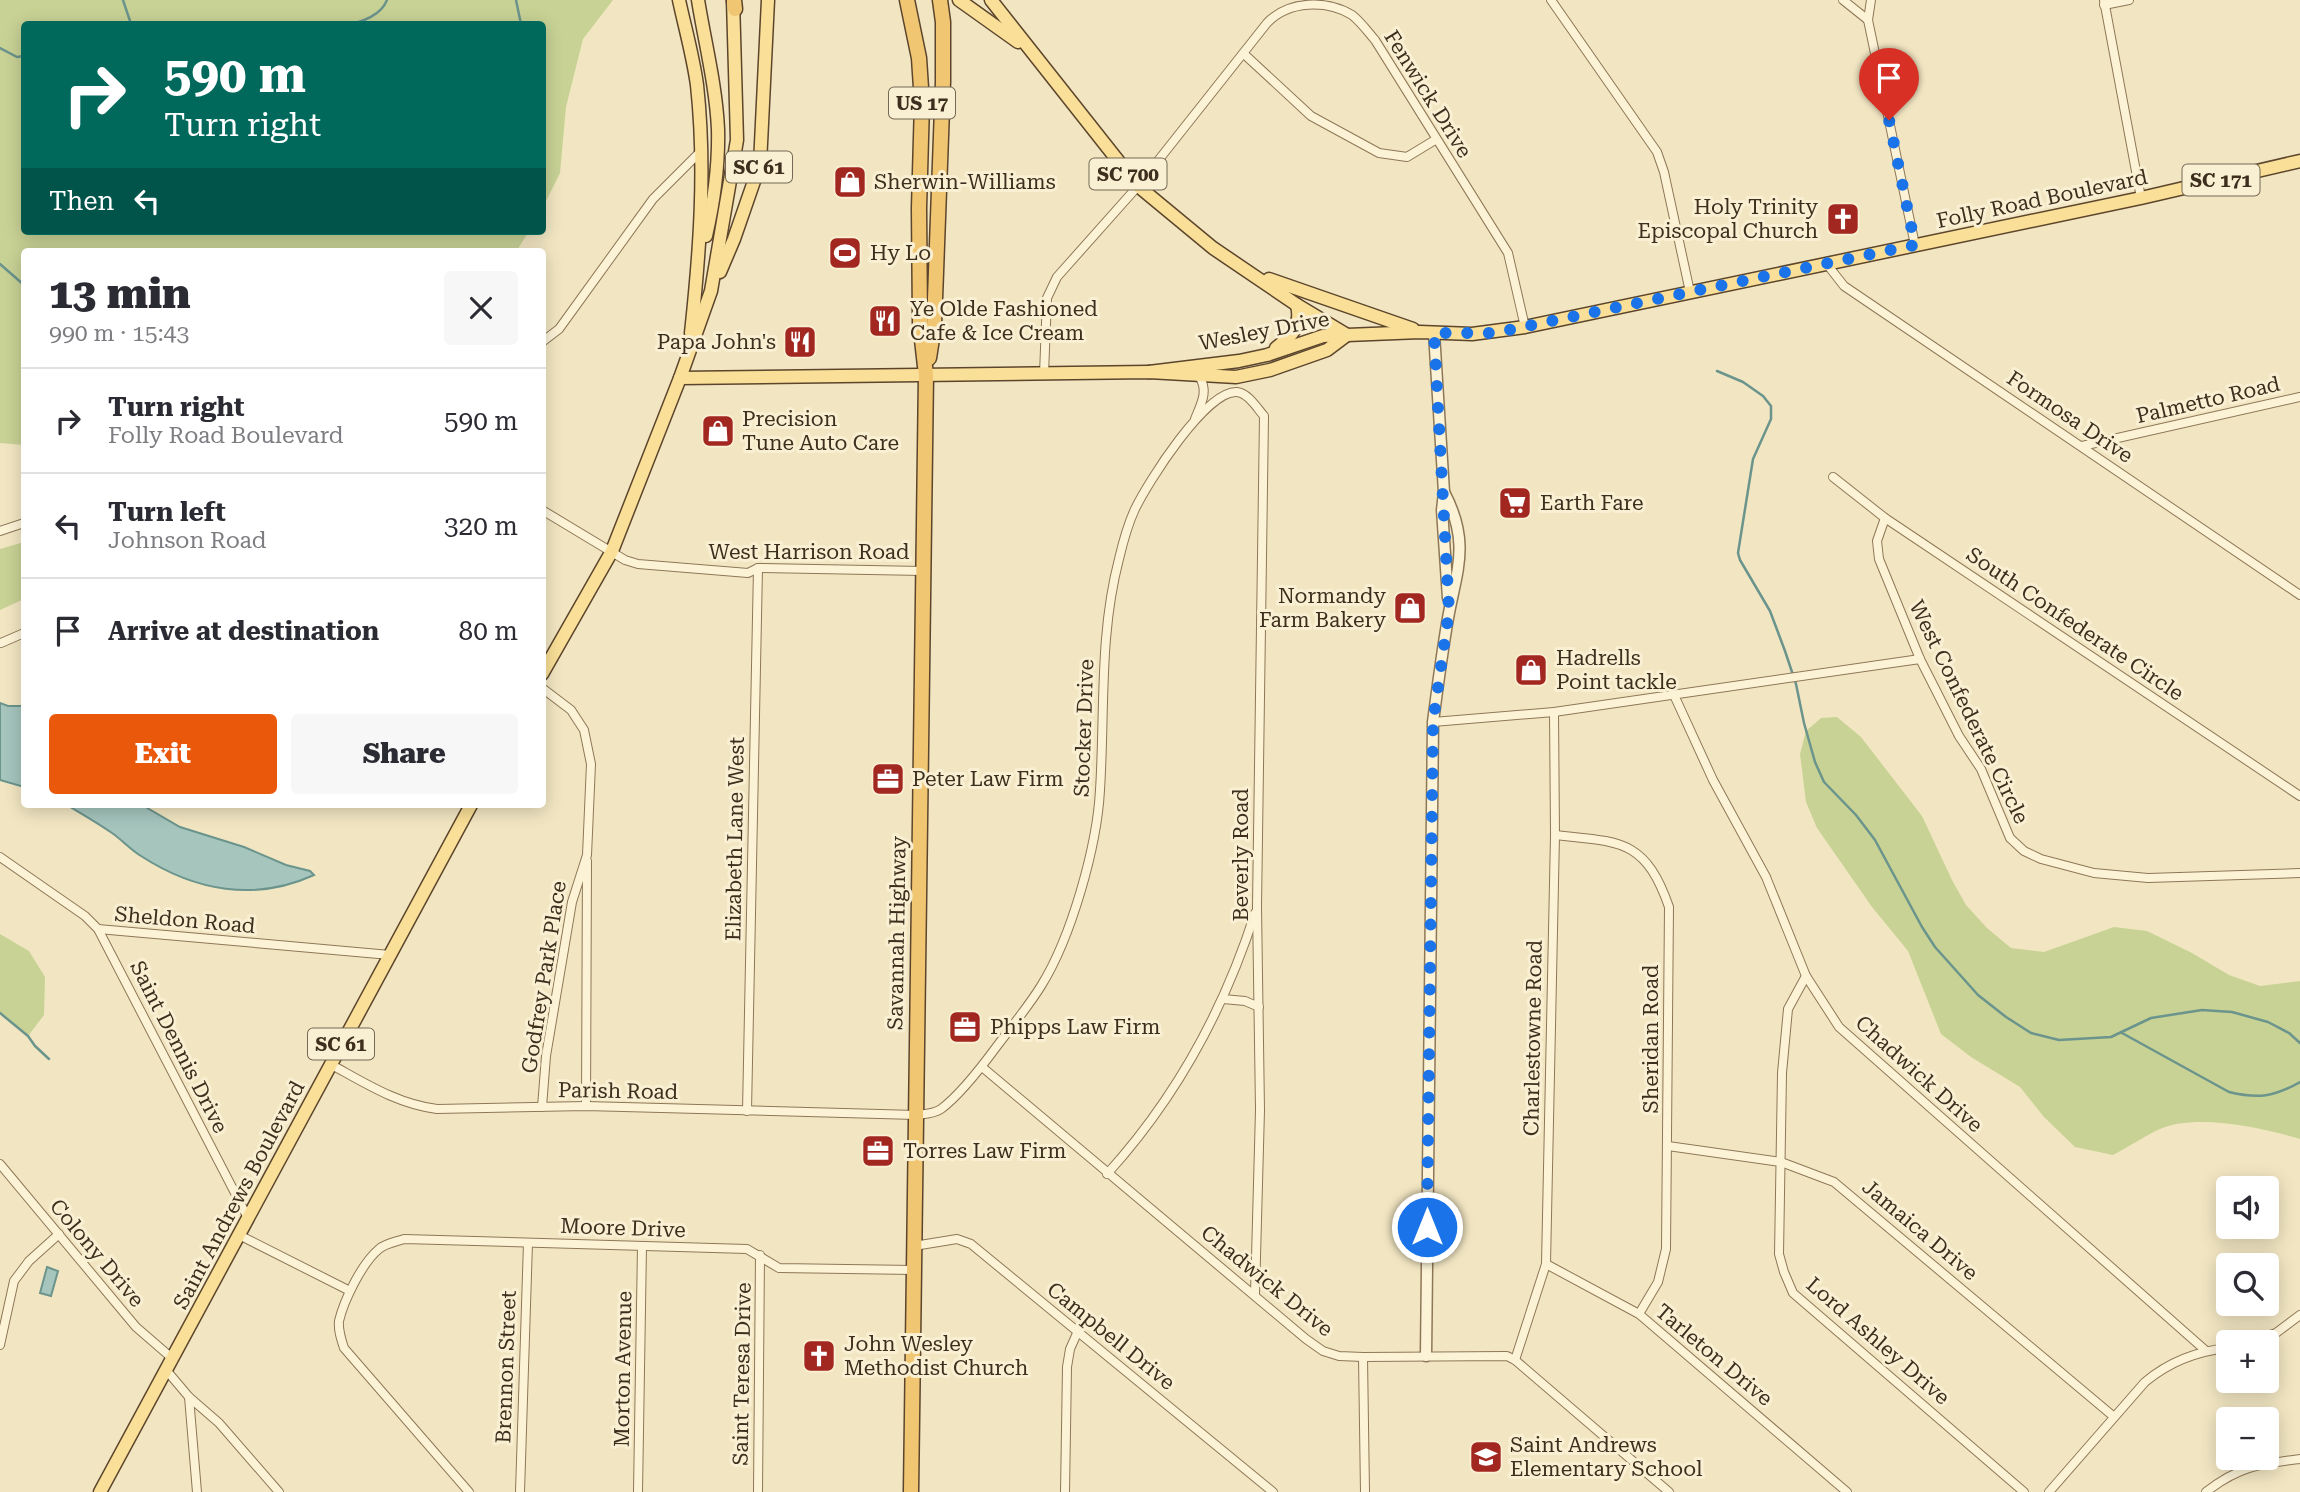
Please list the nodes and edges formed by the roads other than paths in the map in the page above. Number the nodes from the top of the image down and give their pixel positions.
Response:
1 (679, 0) edge
2 (698, 0) edge
3 (768, 0) edge
4 (907, 0) edge
5 (940, 0) edge
6 (959, 0) edge
7 (991, 0) edge
8 (1551, 0) edge
9 (1843, 0) edge
10 (1871, 0) edge
11 (2129, 0) edge
12 (734, 3) edge
13 (2104, 3) edge
14 (1868, 20) junction
15 (1029, 51) junction
16 (1244, 54) junction
17 (1435, 140) junction
18 (702, 150) junction
19 (2300, 161) edge
20 (682, 168) junction
21 (703, 169) junction
22 (1138, 186) junction
23 (2141, 198) junction
24 (1915, 245) junction
25 (1826, 263) junction
26 (698, 271) junction
27 (1251, 273) junction
28 (711, 291) junction
29 (1690, 292) junction
30 (1297, 306) junction
31 (1525, 327) junction
32 (1420, 332) junction
33 (1434, 333) junction
34 (1347, 335) junction
35 (546, 339) edge
36 (688, 352) junction
37 (1267, 355) junction
38 (1149, 372) junction
39 (1044, 374) junction
40 (926, 375) junction
41 (1199, 376) junction
42 (680, 378) junction
43 (2300, 397) edge
44 (1264, 416) joint
45 (1192, 424) junction
46 (2082, 446) junction
47 (1832, 477) dead end
48 (1444, 492) junction
49 (546, 512) edge
50 (1885, 518) junction
51 (21, 524) edge
52 (0, 531) edge
53 (612, 551) junction
54 (758, 568) junction
55 (923, 570) junction
56 (2300, 595) edge
57 (1449, 611) junction
58 (21, 634) edge
59 (1, 643) edge
60 (1920, 659) junction
61 (546, 667) edge
62 (546, 691) edge
63 (1674, 695) junction
64 (1554, 712) junction
65 (1433, 722) junction
66 (2300, 796) edge
67 (469, 808) edge
68 (1555, 835) junction
69 (587, 855) junction
70 (0, 857) edge
71 (2300, 873) edge
72 (1257, 907) junction
73 (98, 929) junction
74 (390, 955) junction
75 (1806, 975) junction
76 (1223, 999) junction
77 (1259, 1007) junction
78 (330, 1064) junction
79 (982, 1067) junction
80 (586, 1106) junction
81 (542, 1107) junction
82 (747, 1111) junction
83 (916, 1115) junction
84 (1668, 1146) junction
85 (1781, 1162) junction
86 (0, 1164) edge
87 (1107, 1174) junction
88 (248, 1218) junction
89 (59, 1234) junction
90 (239, 1235) junction
91 (528, 1243) junction
92 (642, 1246) junction
93 (914, 1246) junction
94 (760, 1255) junction
95 (1546, 1264) junction
96 (914, 1270) junction
97 (349, 1291) junction
98 (1255, 1294) junction
99 (1639, 1314) junction
100 (2300, 1315) edge
101 (1078, 1331) junction
102 (2279, 1331) edge
103 (0, 1345) edge
104 (2216, 1349) edge
105 (2205, 1350) junction
106 (1426, 1356) junction
107 (1363, 1357) junction
108 (1515, 1360) junction
109 (170, 1365) junction
110 (189, 1397) junction
111 (2113, 1416) junction
112 (2300, 1459) edge
113 (100, 1492) edge
114 (197, 1492) edge
115 (279, 1492) edge
116 (469, 1492) edge
117 (520, 1492) edge
118 (638, 1492) edge
119 (758, 1492) edge
120 (911, 1492) edge
121 (1065, 1492) edge
122 (1273, 1492) edge
123 (1365, 1492) edge
124 (1669, 1492) edge
125 (1847, 1492) edge
126 (2024, 1492) edge
127 (2049, 1492) edge
128 (2206, 1492) edge

1 - 18 main road
2 - 26 main road, SC 61
3 - 28 main road, SC 61
4 - 40 highway, Savannah Highway / US 17
5 - 40 highway, Savannah Highway / US 17
6 - 15 main road, Folly Road Boulevard / SC 700
7 - 15 main road, Folly Road Boulevard / SC 700
8 - 29 street
9 - 14 street
10 - 14 street
11 - 13 street
12 - 28 main road
13 - 23 street
14 - 24 street
15 - 22 main road, Folly Road Boulevard / SC 700
16 - 17 street
16 - 17 street, Fenwick Drive
16 - 22 street, Fenwick Drive
17 - 31 street, Fenwick Drive
18 - 20 street
18 - 21 main road
19 - 23 main road, Folly Road Boulevard / SC 171
20 - 21 street
20 - 35 street
21 - 26 main road
22 - 27 main road, Folly Road Boulevard / SC 700
22 - 39 street, Fenwick Drive
23 - 24 main road, Folly Road Boulevard / SC 171
24 - 25 main road, Folly Road Boulevard / SC 171
25 - 29 main road, Folly Road Boulevard / SC 171
25 - 46 street, Formosa Drive
26 - 36 main road, SC 61
27 - 30 main road, Folly Road Boulevard / SC 700
27 - 32 main road, Folly Road Boulevard / SC 700
28 - 36 main road, SC 61
29 - 31 main road, Folly Road Boulevard / SC 171
30 - 34 main road, Folly Road Boulevard / SC 700
30 - 37 main road
31 - 33 main road, Folly Road Boulevard / SC 171
32 - 33 main road, Folly Road Boulevard / SC 171
32 - 34 main road, Folly Road Boulevard / SC 171
33 - 48 street
34 - 37 main road, Wesley Drive
34 - 41 main road, Wesley Drive
36 - 42 main road, SC 61
37 - 38 main road, Wesley Drive
38 - 39 main road, Wesley Drive
38 - 41 main road, Wesley Drive
39 - 40 main road, Wesley Drive
40 - 42 main road, Wesley Drive
40 - 55 highway, Savannah Highway / US 17
41 - 45 street, Stocker Drive
42 - 53 main road, SC 61
43 - 46 street, Palmetto Road
44 - 45 street, Stocker Drive
44 - 72 street, Beverly Road
45 - 79 street, Stocker Drive
46 - 56 street, Formosa Drive
47 - 50 street, South Confederate Circle
48 - 57 street
48 - 57 street
49 - 53 street, West Harrison Road
50 - 60 street, West Confederate Circle
50 - 66 street, South Confederate Circle
51 - 52 street
53 - 54 street, West Harrison Road
53 - 61 main road, SC 61
54 - 55 street, West Harrison Road
54 - 82 street, Elizabeth Lane West
55 - 83 highway, Savannah Highway / US 17
57 - 65 street
58 - 59 street
60 - 63 street
60 - 71 street, West Confederate Circle
62 - 69 street, Godfrey Park Place
63 - 64 street
63 - 75 street, Chadwick Drive
64 - 65 street
64 - 68 street, Charlestowne Road
65 - 106 street
67 - 74 main road, Saint Andrews Boulevard / SC 61
68 - 84 street, Sheridan Road
68 - 95 street, Charlestowne Road
69 - 80 street, Godfrey Park Place
69 - 81 street, Godfrey Park Place
70 - 73 street, Sheldon Road
72 - 76 street
72 - 77 street, Beverly Road
73 - 74 street, Sheldon Road
73 - 88 street, Saint Dennis Drive
74 - 78 main road, Saint Andrews Boulevard / SC 61
75 - 85 street, Lord Ashley Drive
75 - 105 street, Chadwick Drive
76 - 77 street
76 - 87 street
77 - 98 street, Beverly Road
78 - 81 street, Parish Road
78 - 88 main road, Saint Andrews Boulevard / SC 61
79 - 83 street, Stocker Drive
79 - 87 street, Chadwick Drive
80 - 81 street, Parish Road
80 - 82 street, Parish Road
82 - 83 street, Parish Road
83 - 93 highway, Savannah Highway / US 17
84 - 85 street, Jamaica Drive
84 - 99 street, Sheridan Road
85 - 111 street, Jamaica Drive
85 - 126 street, Lord Ashley Drive
86 - 89 street, Colony Drive
87 - 98 street, Chadwick Drive
88 - 90 main road, Saint Andrews Boulevard / SC 61
89 - 103 street
89 - 109 street, Colony Drive
90 - 97 street
90 - 109 main road, Saint Andrews Boulevard / SC 61
91 - 92 street, Moore Drive
91 - 97 street, Moore Drive
91 - 117 street, Brennon Street
92 - 94 street, Moore Drive
92 - 118 street, Morton Avenue
93 - 96 highway, Savannah Highway / US 17
93 - 101 street, Campbell Drive
94 - 96 street, Moore Drive
94 - 119 street, Saint Teresa Drive
95 - 99 street, Tarleton Drive
95 - 108 street, Charlestowne Road
96 - 120 highway, Savannah Highway / US 17
97 - 116 street, Moore Drive
98 - 107 street, Chadwick Drive
99 - 125 street, Tarleton Drive
100 - 102 street
101 - 121 street
101 - 122 street, Campbell Drive
104 - 105 street
105 - 111 street
106 - 107 street, Chadwick Drive
106 - 108 street, Chadwick Drive
107 - 123 street
108 - 124 street
109 - 110 street, Colony Drive
109 - 113 main road, Saint Andrews Boulevard / SC 61
110 - 114 street
110 - 115 street, Colony Drive
111 - 127 street
112 - 128 street

